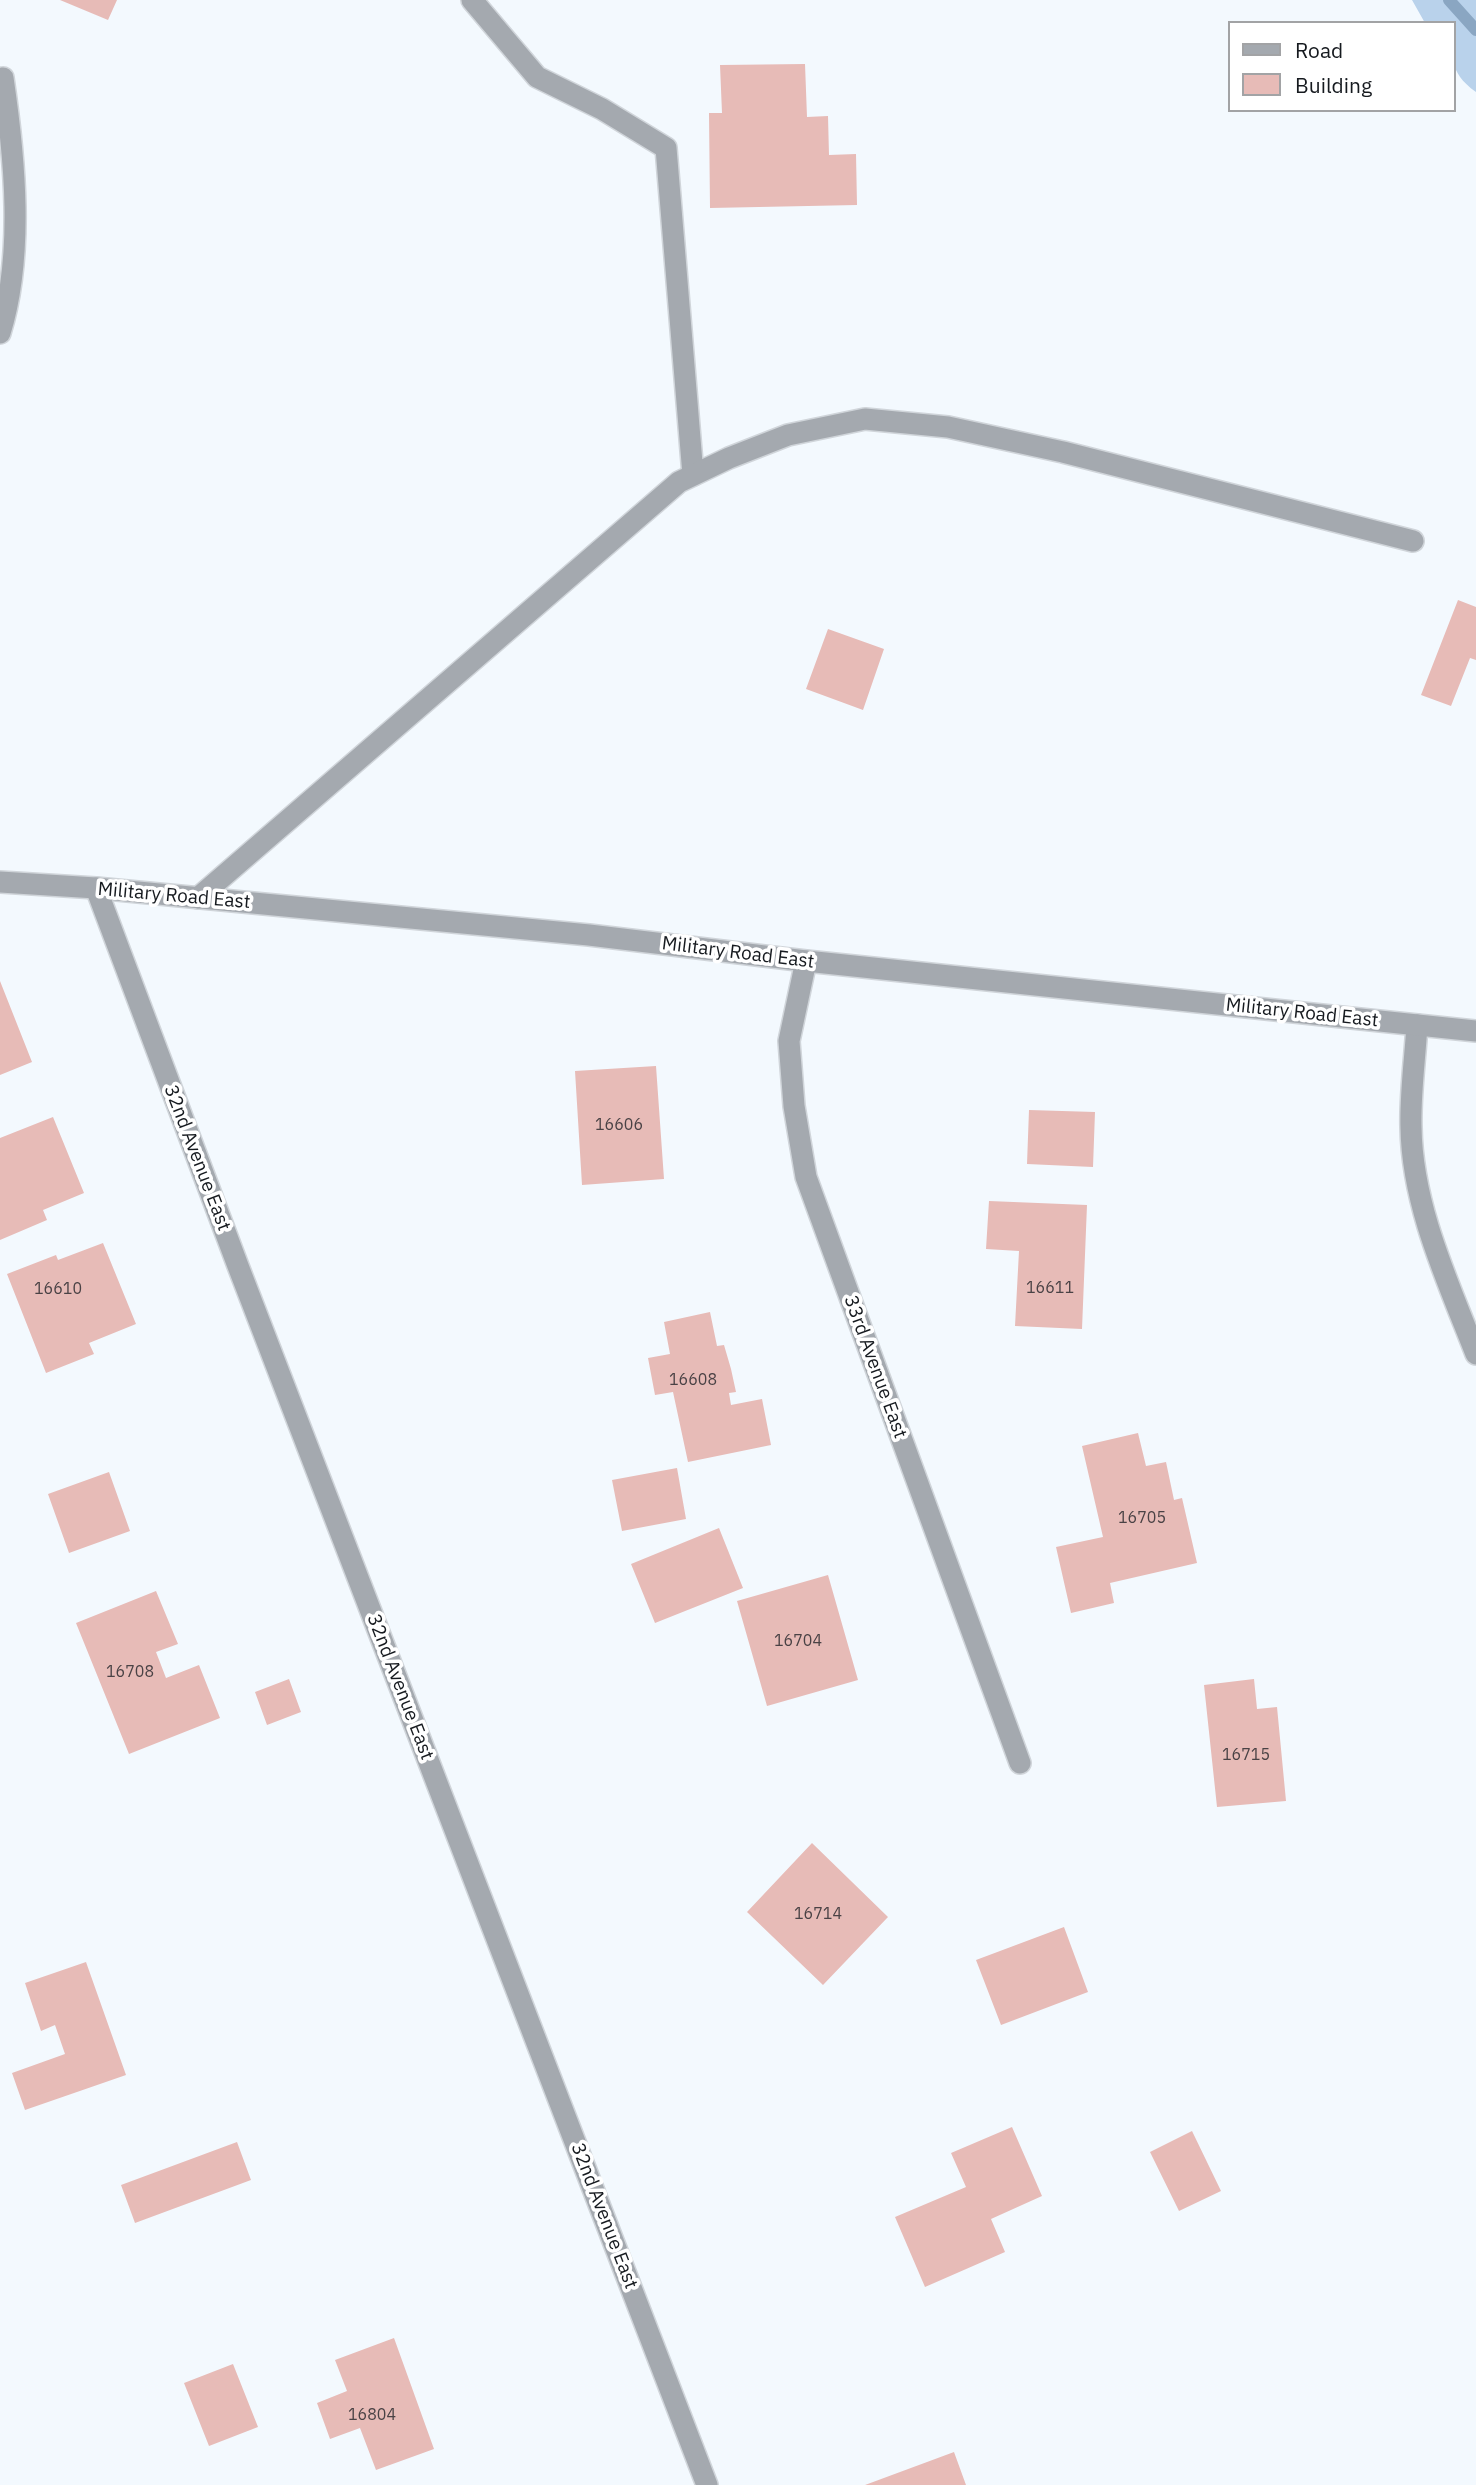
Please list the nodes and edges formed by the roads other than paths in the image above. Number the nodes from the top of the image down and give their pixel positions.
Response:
1 (472, 0) edge
2 (3, 78) dead end
3 (0, 333) edge
4 (693, 475) junction
5 (1413, 541) dead end
6 (0, 882) edge
7 (96, 888) junction
8 (198, 898) junction
9 (806, 961) junction
10 (1417, 1025) junction
11 (1476, 1031) edge
12 (1476, 1354) edge
13 (1020, 1763) dead end
14 (707, 2485) edge

1 - 4 street
2 - 3 street
4 - 5 street
4 - 8 street
6 - 7 street, Military Road East
7 - 8 street, Military Road East
7 - 14 street, 32nd Avenue East
8 - 9 street, Military Road East
9 - 10 street, Military Road East
9 - 13 street, 33rd Avenue East
10 - 11 street, Military Road East
10 - 12 street

